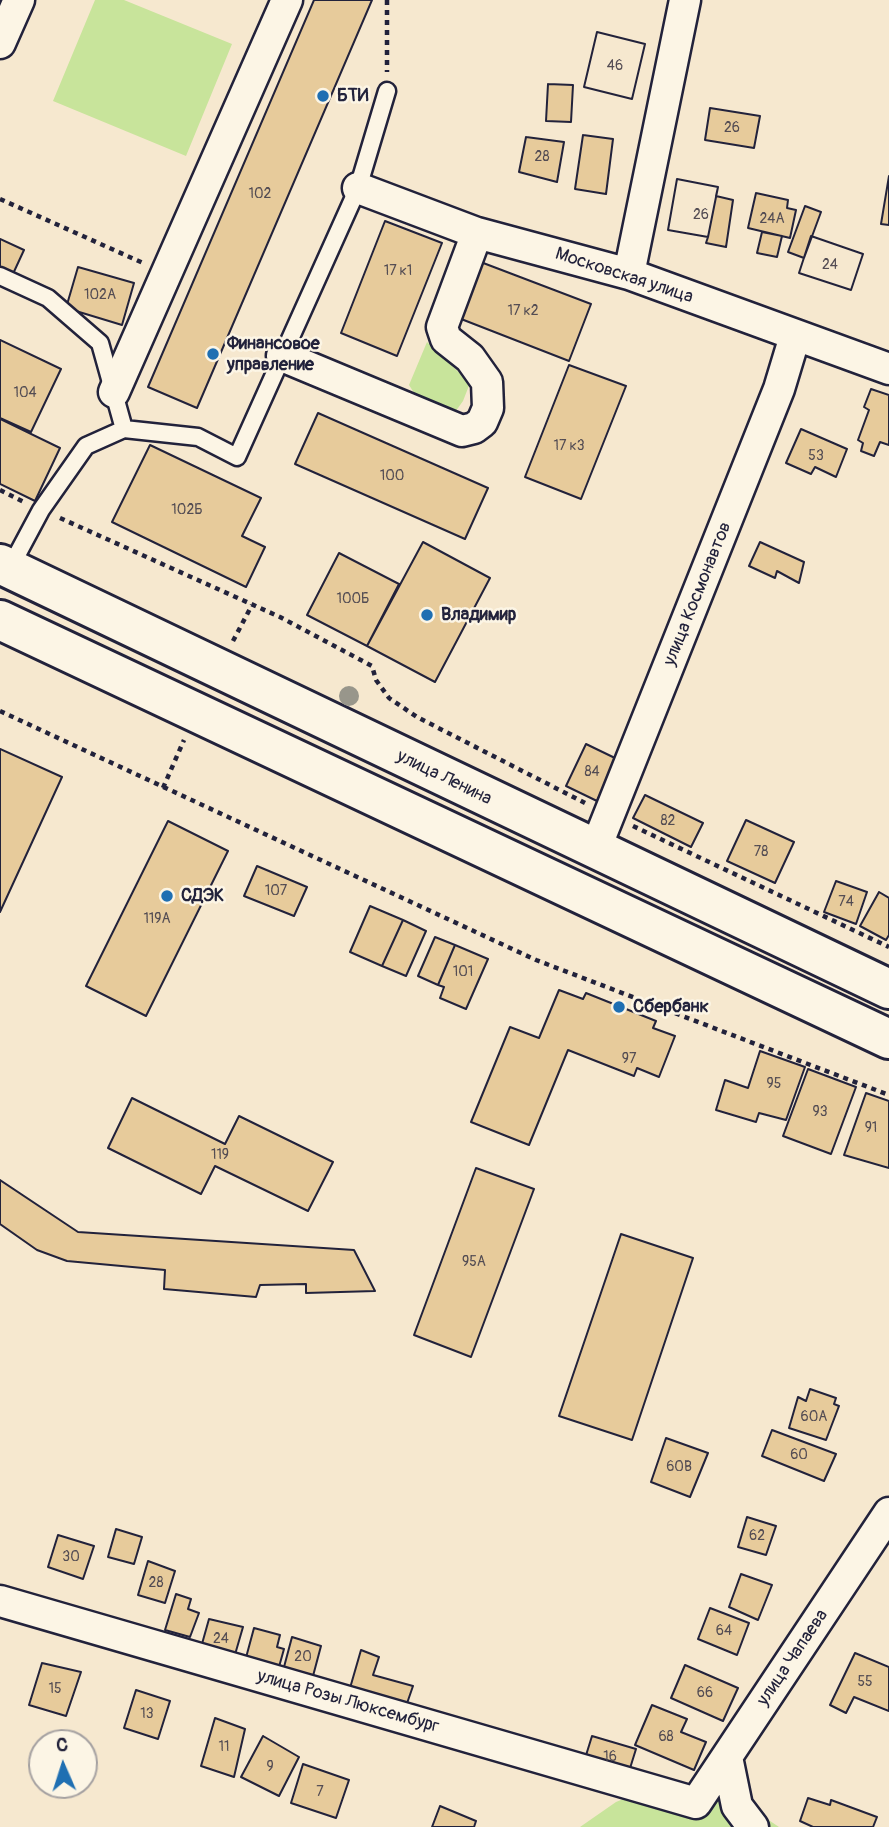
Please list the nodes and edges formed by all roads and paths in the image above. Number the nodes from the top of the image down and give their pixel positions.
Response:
1 (19, 0) edge
2 (287, 0) edge
3 (387, 0) edge
4 (685, 0) edge
5 (0, 43) edge
6 (387, 91) joint
7 (358, 188) junction
8 (0, 199) edge
9 (477, 233) junction
10 (166, 274) junction
11 (629, 274) junction
12 (0, 276) edge
13 (795, 336) junction
14 (282, 356) junction
15 (889, 369) edge
16 (114, 392) junction
17 (124, 429) junction
18 (0, 491) edge
19 (41, 510) junction
20 (3, 567) edge
21 (251, 604) junction
22 (0, 620) edge
23 (230, 648) dead end
24 (0, 711) edge
25 (186, 736) dead end
26 (163, 788) junction
27 (608, 815) junction
28 (595, 850) junction
29 (889, 947) edge
30 (889, 989) edge
31 (889, 1039) edge
32 (889, 1095) edge
33 (889, 1513) edge
34 (0, 1601) edge
35 (727, 1756) junction
36 (696, 1803) joint
37 (753, 1827) edge

1 - 5 street
2 - 10 street
3 - 6 path
4 - 11 street
6 - 7 lane
7 - 9 street, Московская улица
7 - 14 lane
8 - 10 path
9 - 11 street, Московская улица
9 - 14 street
10 - 16 street
11 - 13 street, Московская улица
12 - 16 lane
13 - 15 street, Московская улица
13 - 27 street, улица Космонавтов
14 - 17 lane
16 - 17 lane
17 - 19 lane
18 - 19 path
19 - 20 lane
19 - 21 path
20 - 28 main road, улица Ленина
21 - 23 path
21 - 27 path
22 - 31 main road
24 - 26 path
25 - 26 path
26 - 32 path
27 - 28 street, улица Космонавтов
27 - 29 path
28 - 30 main road, улица Ленина
33 - 35 street, улица Чапаева
34 - 36 street, улица Розы Люксембург
35 - 36 street, улица Чапаева
35 - 37 street

